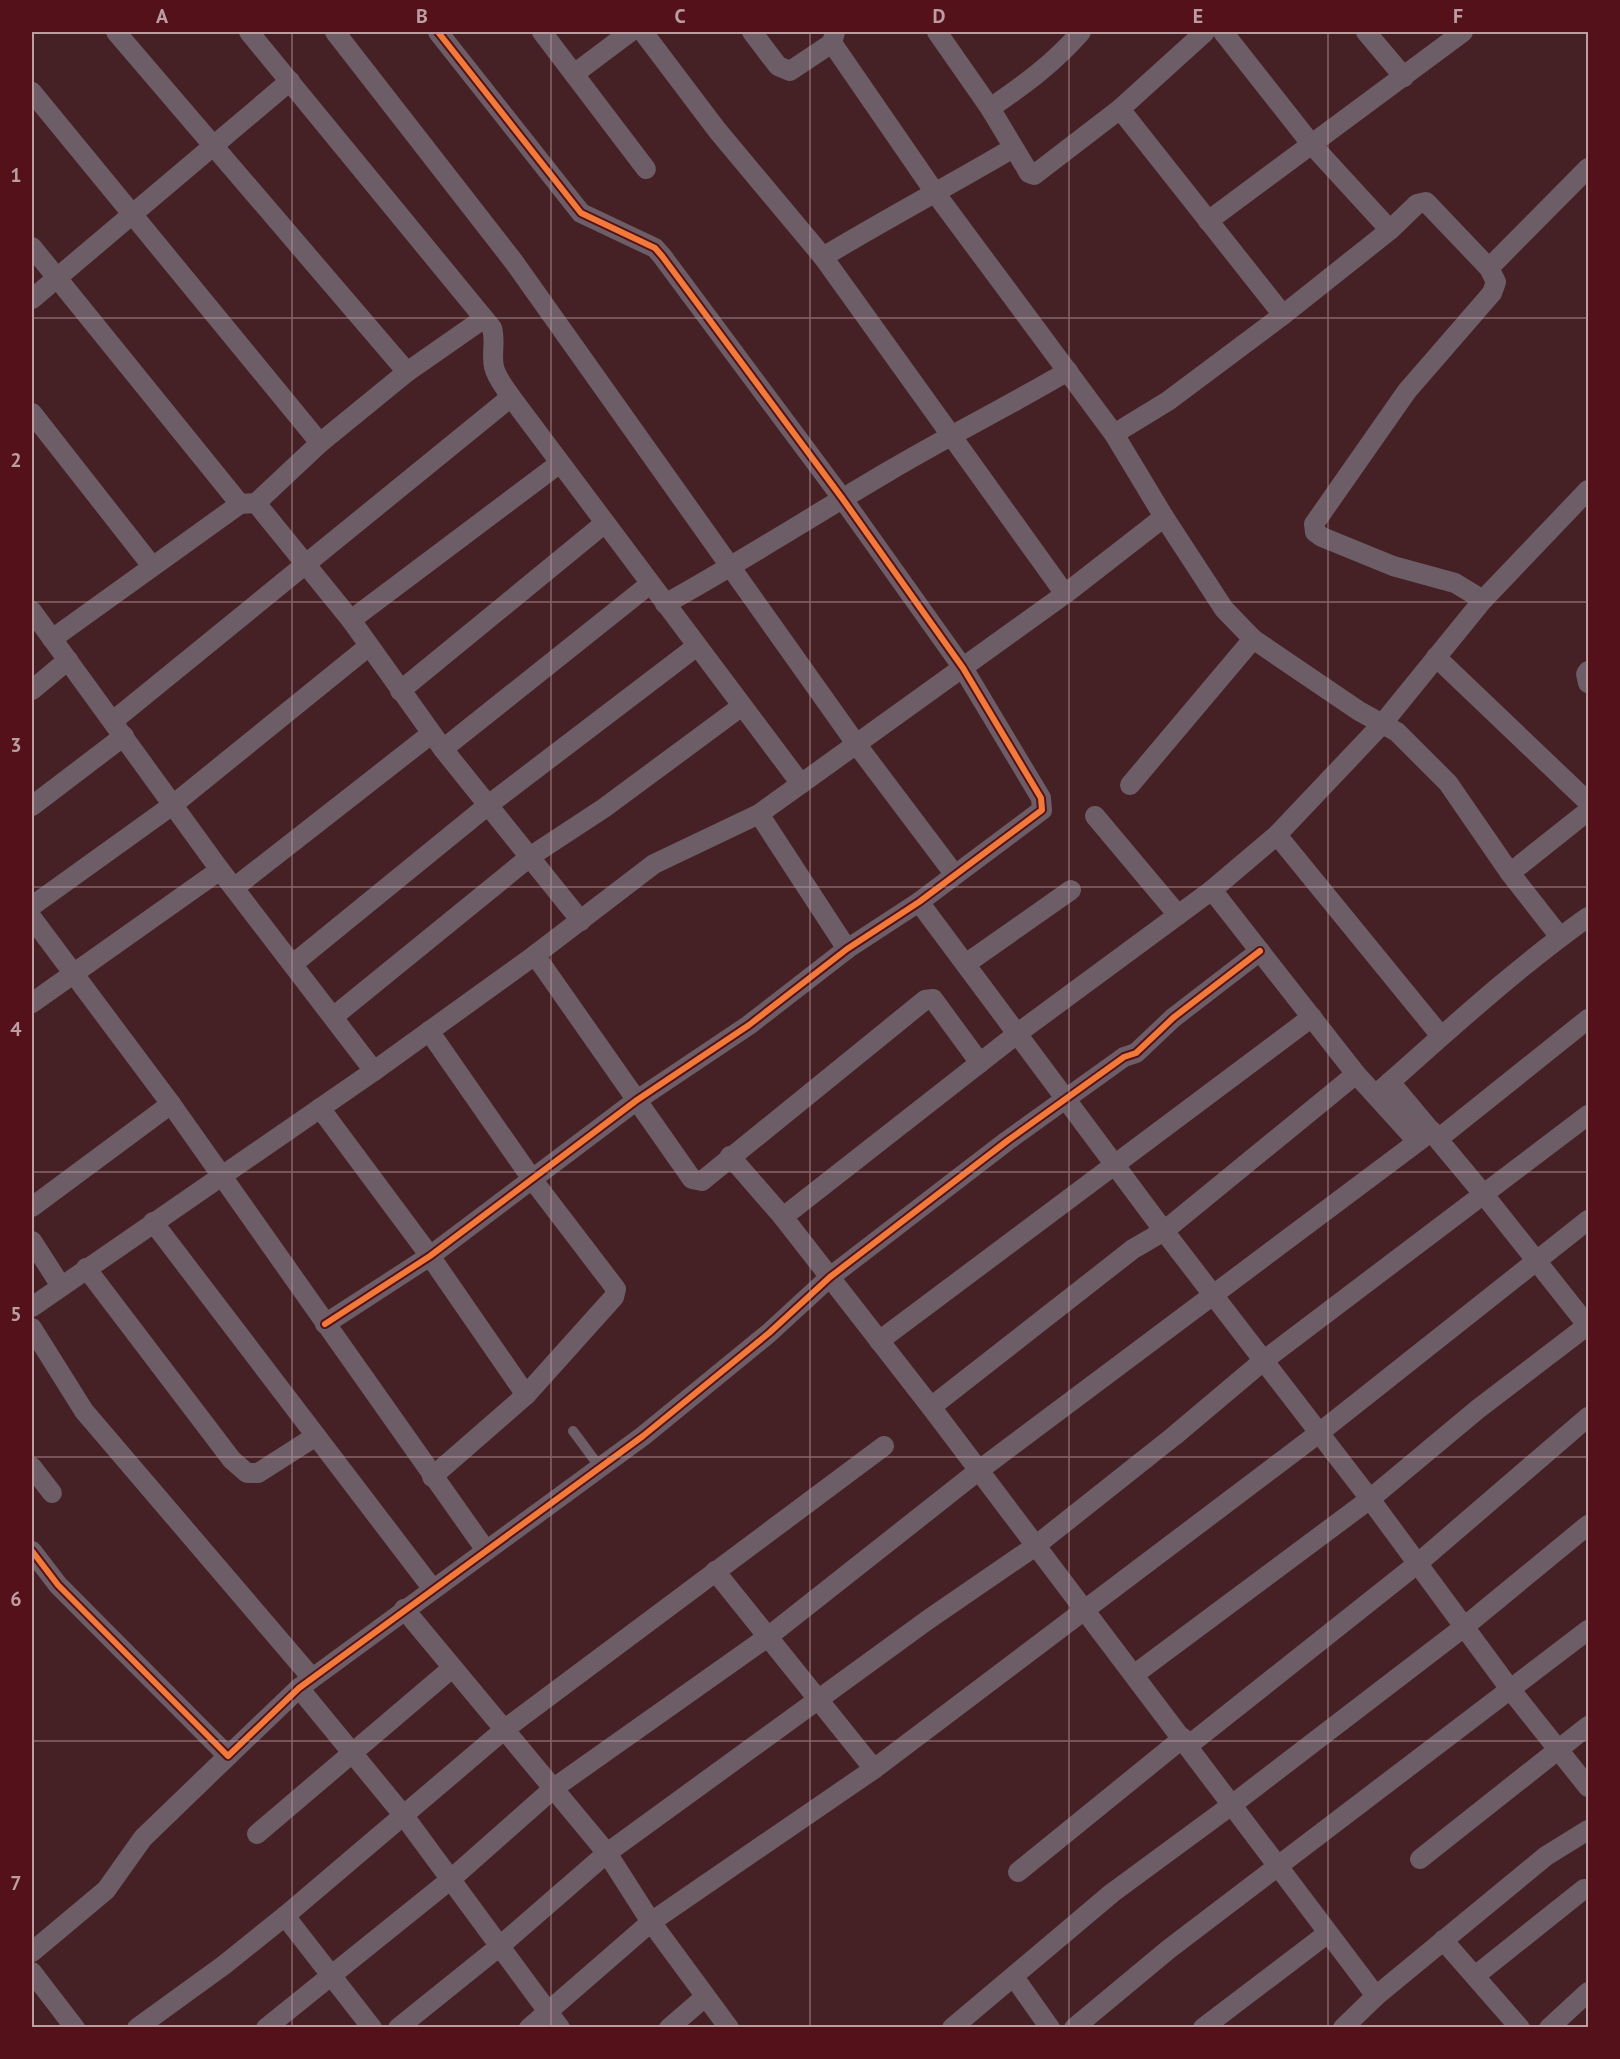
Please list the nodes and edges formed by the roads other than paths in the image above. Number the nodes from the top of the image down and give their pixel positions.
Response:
1 (116, 32) edge
2 (249, 32) edge
3 (335, 32) edge
4 (438, 32) edge
5 (543, 32) edge
6 (630, 32) edge
7 (643, 32) edge
8 (752, 32) edge
9 (937, 32) edge
10 (1081, 32) edge
11 (1205, 32) edge
12 (1223, 32) edge
13 (1366, 32) edge
14 (1463, 32) edge
15 (834, 37) edge
16 (574, 74) junction
17 (1404, 77) junction
18 (290, 81) junction
19 (32, 92) edge
20 (990, 108) junction
21 (1120, 109) junction
22 (214, 145) junction
23 (1312, 145) junction
24 (1013, 148) junction
25 (1588, 168) edge
26 (646, 169) dead end
27 (936, 194) junction
28 (132, 213) junction
29 (1208, 221) junction
30 (1390, 230) junction
31 (32, 247) edge
32 (824, 257) junction
33 (1489, 268) junction
34 (57, 278) junction
35 (32, 299) edge
36 (1283, 315) junction
37 (483, 319) junction
38 (1068, 371) junction
39 (407, 372) junction
40 (511, 397) junction
41 (32, 413) edge
42 (952, 434) junction
43 (1114, 434) junction
44 (320, 443) junction
45 (560, 462) junction
46 (1588, 490) edge
47 (842, 498) junction
48 (248, 503) junction
49 (1164, 517) junction
50 (605, 523) junction
51 (306, 562) junction
52 (152, 566) junction
53 (730, 568) junction
54 (650, 584) junction
55 (1065, 594) junction
56 (1483, 600) junction
57 (665, 604) junction
58 (32, 611) edge
59 (351, 620) junction
60 (52, 639) junction
61 (1253, 639) junction
62 (369, 646) junction
63 (697, 646) junction
64 (1436, 657) junction
65 (69, 660) junction
66 (963, 668) junction
67 (1588, 671) edge
68 (1588, 683) edge
69 (32, 690) edge
70 (399, 691) junction
71 (742, 706) junction
72 (1383, 723) junction
73 (118, 729) junction
74 (437, 742) junction
75 (857, 745) junction
76 (801, 784) junction
77 (1130, 785) dead end
78 (1588, 802) edge
79 (174, 804) junction
80 (32, 806) edge
81 (487, 806) junction
82 (1588, 812) edge
83 (759, 814) junction
84 (1095, 816) dead end
85 (1277, 835) junction
86 (531, 856) junction
87 (220, 870) junction
88 (1510, 873) junction
89 (955, 875) junction
90 (234, 888) junction
91 (1071, 890) dead end
92 (1212, 890) junction
93 (919, 902) junction
94 (32, 906) edge
95 (1178, 915) junction
96 (1588, 917) edge
97 (32, 918) edge
98 (580, 921) junction
99 (1560, 937) junction
100 (847, 949) junction
101 (1260, 951) junction
102 (535, 955) junction
103 (967, 963) junction
104 (293, 964) junction
105 (75, 973) junction
106 (32, 1003) edge
107 (333, 1017) junction
108 (1312, 1017) junction
109 (1588, 1019) edge
110 (429, 1031) junction
111 (1018, 1033) junction
112 (1441, 1036) junction
113 (980, 1063) junction
114 (374, 1071) junction
115 (1356, 1074) junction
116 (1390, 1082) junction
117 (1375, 1095) junction
118 (1065, 1098) junction
119 (638, 1100) junction
120 (171, 1104) junction
121 (320, 1108) junction
122 (1588, 1115) edge
123 (1429, 1137) junction
124 (730, 1156) junction
125 (1114, 1166) junction
126 (223, 1177) junction
127 (532, 1179) junction
128 (1485, 1196) junction
129 (32, 1207) edge
130 (783, 1217) junction
131 (1588, 1220) edge
132 (153, 1222) junction
133 (1164, 1232) junction
134 (32, 1241) edge
135 (430, 1256) junction
136 (1536, 1261) junction
137 (86, 1268) junction
138 (830, 1277) junction
139 (62, 1286) junction
140 (1212, 1294) junction
141 (32, 1307) edge
142 (325, 1324) junction
143 (1588, 1325) edge
144 (32, 1328) edge
145 (879, 1341) junction
146 (1263, 1361) junction
147 (526, 1395) junction
148 (931, 1407) junction
149 (1588, 1417) edge
150 (573, 1431) dead end
151 (1319, 1433) junction
152 (316, 1436) junction
153 (884, 1446) dead end
154 (599, 1466) junction
155 (32, 1467) edge
156 (978, 1472) junction
157 (432, 1477) junction
158 (52, 1492) dead end
159 (1370, 1499) junction
160 (1588, 1525) edge
161 (1034, 1547) junction
162 (485, 1549) junction
163 (32, 1551) edge
164 (1417, 1564) junction
165 (715, 1571) junction
166 (432, 1588) junction
167 (1085, 1608) junction
168 (404, 1609) junction
169 (1464, 1627) junction
170 (1588, 1630) edge
171 (769, 1636) junction
172 (451, 1669) junction
173 (1135, 1674) junction
174 (306, 1683) junction
175 (1510, 1689) junction
176 (818, 1701) junction
177 (1588, 1726) edge
178 (505, 1729) junction
179 (1186, 1742) junction
180 (1558, 1749) junction
181 (353, 1752) junction
182 (228, 1756) junction
183 (874, 1769) junction
184 (1588, 1787) edge
185 (554, 1788) junction
186 (1233, 1804) junction
187 (404, 1816) junction
188 (1588, 1830) edge
189 (257, 1834) dead end
190 (606, 1853) junction
191 (1420, 1858) dead end
192 (1278, 1867) junction
193 (1018, 1872) dead end
194 (450, 1880) junction
195 (1584, 1889) dead end
196 (285, 1916) junction
197 (651, 1922) junction
198 (1328, 1934) junction
199 (1443, 1940) junction
200 (500, 1946) junction
201 (32, 1952) edge
202 (32, 1972) edge
203 (330, 1975) junction
204 (1475, 1976) junction
205 (1014, 1977) junction
206 (1588, 1992) edge
207 (1376, 1996) junction
208 (705, 1997) junction
209 (549, 2010) junction
210 (75, 2028) edge
211 (137, 2028) edge
212 (266, 2028) edge
213 (372, 2028) edge
214 (398, 2028) edge
215 (529, 2028) edge
216 (560, 2028) edge
217 (669, 2028) edge
218 (729, 2028) edge
219 (952, 2028) edge
220 (1050, 2028) edge
221 (1074, 2028) edge
222 (1203, 2028) edge
223 (1342, 2028) edge
224 (1520, 2028) edge
225 (1549, 2028) edge

1 - 22 street
2 - 18 street
3 - 53 street
4 - 47 street
5 - 16 street
6 - 16 street
7 - 32 street
8 - 15 street
9 - 20 street
10 - 20 street
11 - 21 street
12 - 23 street
13 - 17 street
14 - 17 street
15 - 27 street
16 - 26 street
17 - 23 street
18 - 22 street
18 - 37 street
19 - 28 street
20 - 24 street
21 - 24 street
21 - 29 street
22 - 28 street
22 - 39 street
23 - 29 street
23 - 30 street
24 - 27 street
25 - 33 street
27 - 32 street
27 - 38 street
28 - 34 street
28 - 44 street
29 - 36 street
30 - 33 street
30 - 36 street
31 - 34 street
32 - 42 street
33 - 56 street
34 - 35 street
34 - 48 street
36 - 43 street
37 - 39 street
37 - 40 street
38 - 42 street
38 - 43 street
39 - 44 street
40 - 45 street
40 - 51 street
41 - 52 street
42 - 47 street
42 - 55 street
43 - 49 street
44 - 48 street
45 - 50 street
45 - 59 street
46 - 56 street
47 - 53 street
47 - 66 street
48 - 51 street
48 - 52 street
49 - 55 street
49 - 61 street
50 - 54 street
50 - 70 street
51 - 59 street
51 - 73 street
52 - 60 street
53 - 57 street
53 - 75 street
54 - 57 street
54 - 74 street
55 - 66 street
56 - 64 street
57 - 63 street
58 - 60 street
59 - 62 street
60 - 65 street
61 - 72 street
61 - 77 street
62 - 70 street
62 - 79 street
63 - 71 street
63 - 81 street
64 - 72 street
64 - 78 street
65 - 69 street
65 - 73 street
66 - 75 street
66 - 89 street
67 - 68 street
70 - 74 street
71 - 76 street
71 - 86 street
72 - 85 street
72 - 88 street
73 - 79 street
73 - 80 street
74 - 81 street
74 - 90 street
75 - 76 street
75 - 89 street
76 - 83 street
79 - 87 street
79 - 94 street
81 - 86 street
81 - 104 street
82 - 88 street
83 - 98 street
83 - 100 street
84 - 95 street
85 - 92 street
85 - 112 street
86 - 98 street
86 - 107 street
87 - 90 street
87 - 105 street
88 - 99 street
89 - 93 street
90 - 104 street
91 - 103 street
92 - 95 street
92 - 101 street
93 - 100 street
93 - 103 street
95 - 111 street
96 - 99 street
97 - 105 street
98 - 102 street
99 - 112 street
100 - 119 street
101 - 108 street
101 - 118 street
102 - 110 street
102 - 119 street
103 - 111 street
104 - 107 street
105 - 106 street
105 - 120 street
107 - 114 street
108 - 115 street
108 - 125 street
109 - 123 street
110 - 114 street
110 - 127 street
111 - 113 street
111 - 118 street
112 - 116 street
113 - 124 street
113 - 130 street
114 - 121 street
115 - 117 street
115 - 133 street
116 - 117 street
116 - 123 street
117 - 123 street
118 - 125 street
118 - 138 street
119 - 124 street
119 - 127 street
120 - 126 street
120 - 129 street
121 - 126 street
121 - 135 street
122 - 128 street
123 - 128 street
123 - 140 street
124 - 130 street
125 - 133 street
125 - 145 street
126 - 132 street
126 - 142 street
127 - 135 street
127 - 147 street
128 - 136 street
128 - 146 street
130 - 138 street
131 - 136 street
132 - 137 street
132 - 152 street
133 - 140 street
133 - 148 street
134 - 139 street
135 - 142 street
135 - 147 street
136 - 143 street
136 - 151 street
137 - 139 street
137 - 152 street
138 - 145 street
138 - 154 street
139 - 141 street
140 - 146 street
140 - 156 street
142 - 157 street
143 - 159 street
144 - 174 street
145 - 148 street
146 - 151 street
146 - 161 street
147 - 157 street
148 - 156 street
149 - 164 street
150 - 154 lane
151 - 159 street
151 - 167 street
152 - 166 street
153 - 165 street
154 - 162 street
155 - 158 street
156 - 161 street
156 - 171 street
157 - 162 street
159 - 164 street
159 - 173 street
160 - 169 street
161 - 167 street
161 - 176 street
162 - 166 street
163 - 182 street
164 - 169 street
164 - 179 street
165 - 171 street
165 - 178 street
166 - 168 street
167 - 173 street
167 - 183 street
168 - 172 street
168 - 174 street
169 - 175 street
169 - 186 street
170 - 175 street
171 - 176 street
171 - 185 street
172 - 178 street
172 - 181 street
173 - 179 street
174 - 181 street
174 - 182 street
175 - 180 street
175 - 192 street
176 - 183 street
176 - 190 street
177 - 180 street
178 - 185 street
178 - 187 street
179 - 186 street
179 - 193 street
180 - 184 street
180 - 191 street
181 - 187 street
181 - 189 street
182 - 201 street
183 - 197 street
185 - 190 street
185 - 194 street
186 - 192 street
186 - 205 street
187 - 194 street
187 - 196 street
188 - 199 street
190 - 197 street
190 - 200 street
192 - 198 street
192 - 221 street
194 - 200 street
194 - 203 street
195 - 204 street
196 - 203 street
196 - 211 street
197 - 208 street
197 - 209 street
198 - 207 street
198 - 222 street
199 - 204 street
199 - 207 street
200 - 209 street
200 - 214 street
202 - 210 street
203 - 212 street
203 - 213 street
204 - 224 street
205 - 219 street
205 - 220 street
206 - 225 street
207 - 223 street
208 - 217 street
208 - 218 street
209 - 215 street
209 - 216 street

